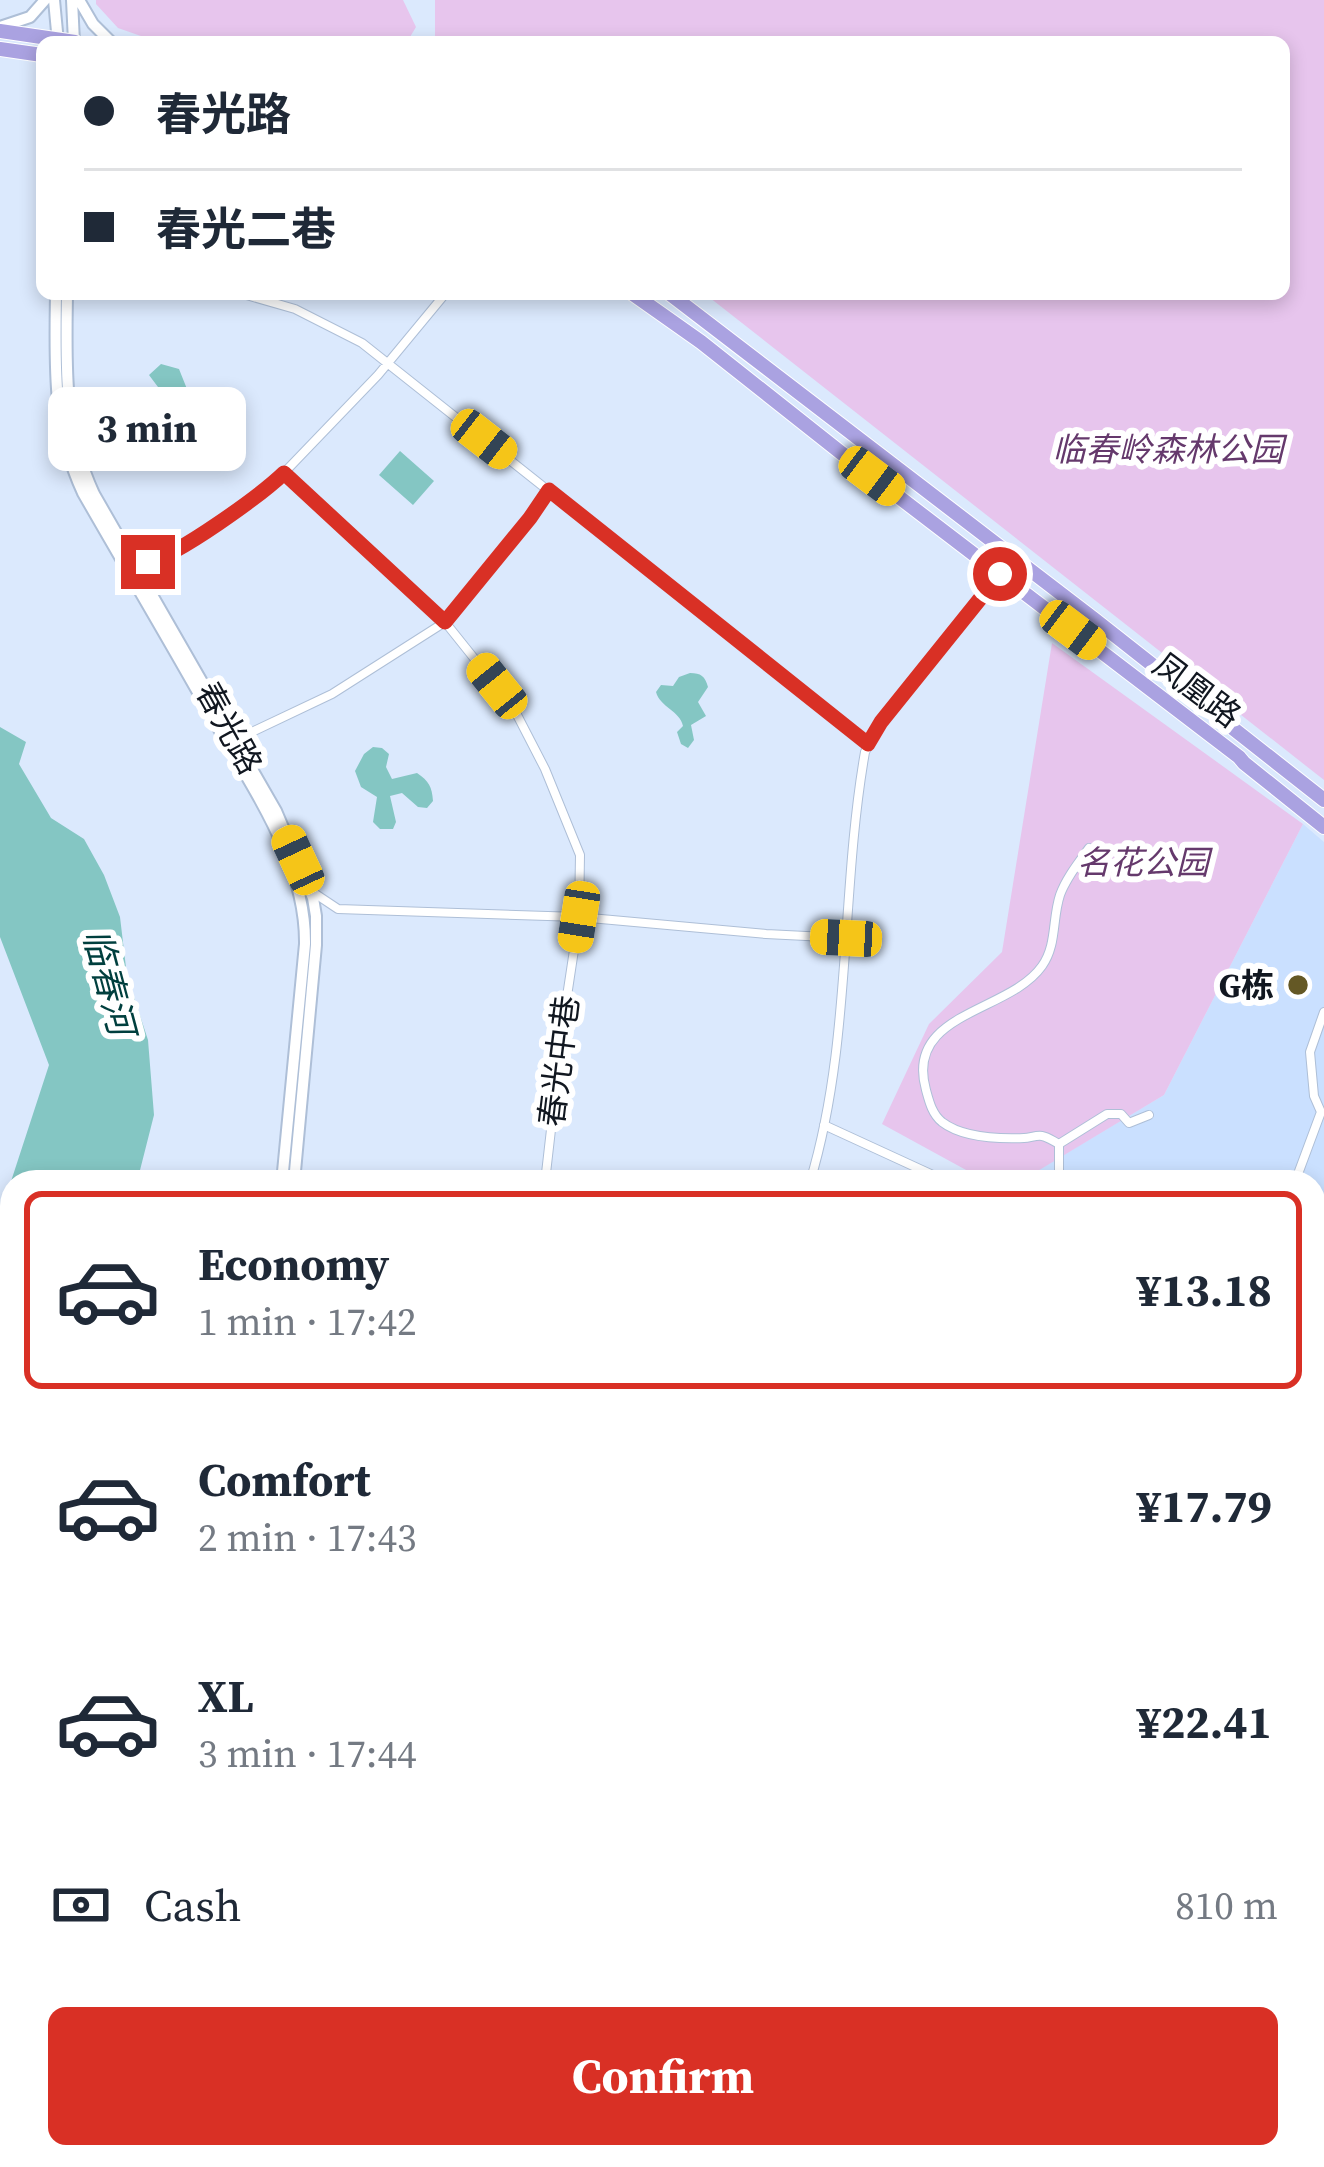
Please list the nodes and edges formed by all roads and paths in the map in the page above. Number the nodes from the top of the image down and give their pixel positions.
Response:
1 (45, 0) edge
2 (54, 0) edge
3 (76, 0) edge
4 (0, 29) edge
5 (57, 36) edge
6 (74, 36) edge
7 (105, 36) edge
8 (36, 37) edge
9 (0, 49) edge
10 (36, 54) edge
11 (56, 300) edge
12 (68, 300) edge
13 (264, 300) edge
14 (440, 300) edge
15 (642, 300) edge
16 (678, 300) edge
17 (388, 362) junction
18 (284, 473) junction
19 (549, 490) junction
20 (130, 556) junction
21 (1000, 574) junction
22 (445, 622) junction
23 (235, 740) junction
24 (868, 744) junction
25 (1324, 800) edge
26 (1324, 827) edge
27 (1089, 848) dead end
28 (310, 890) junction
29 (579, 917) junction
30 (846, 938) junction
31 (1324, 1012) edge
32 (1149, 1114) dead end
33 (824, 1125) junction
34 (1059, 1144) junction
35 (283, 1170) edge
36 (295, 1170) edge
37 (546, 1170) edge
38 (813, 1170) edge
39 (922, 1170) edge
40 (1059, 1170) edge
41 (1299, 1170) edge

1 - 4 main road
2 - 5 main road
3 - 6 main road
3 - 7 main road
4 - 8 highway
9 - 10 highway
11 - 35 main road, 春光路
12 - 20 main road, 春光路
13 - 17 street
14 - 17 street
15 - 21 highway, 凤凰路
16 - 25 highway, 凤凰路
17 - 18 street
17 - 19 street
18 - 20 street
18 - 22 street, 春光中巷
19 - 22 street
19 - 24 street
20 - 23 main road, 春光路
21 - 24 street
21 - 26 highway, 凤凰路
22 - 23 street
22 - 29 street, 春光中巷
23 - 28 main road, 春光路
24 - 30 street
27 - 34 street
28 - 29 street
28 - 36 main road, 春光路
29 - 30 street
29 - 37 street, 春光中巷
30 - 33 street
31 - 41 street
32 - 34 street
33 - 38 street
33 - 39 street
34 - 40 street

